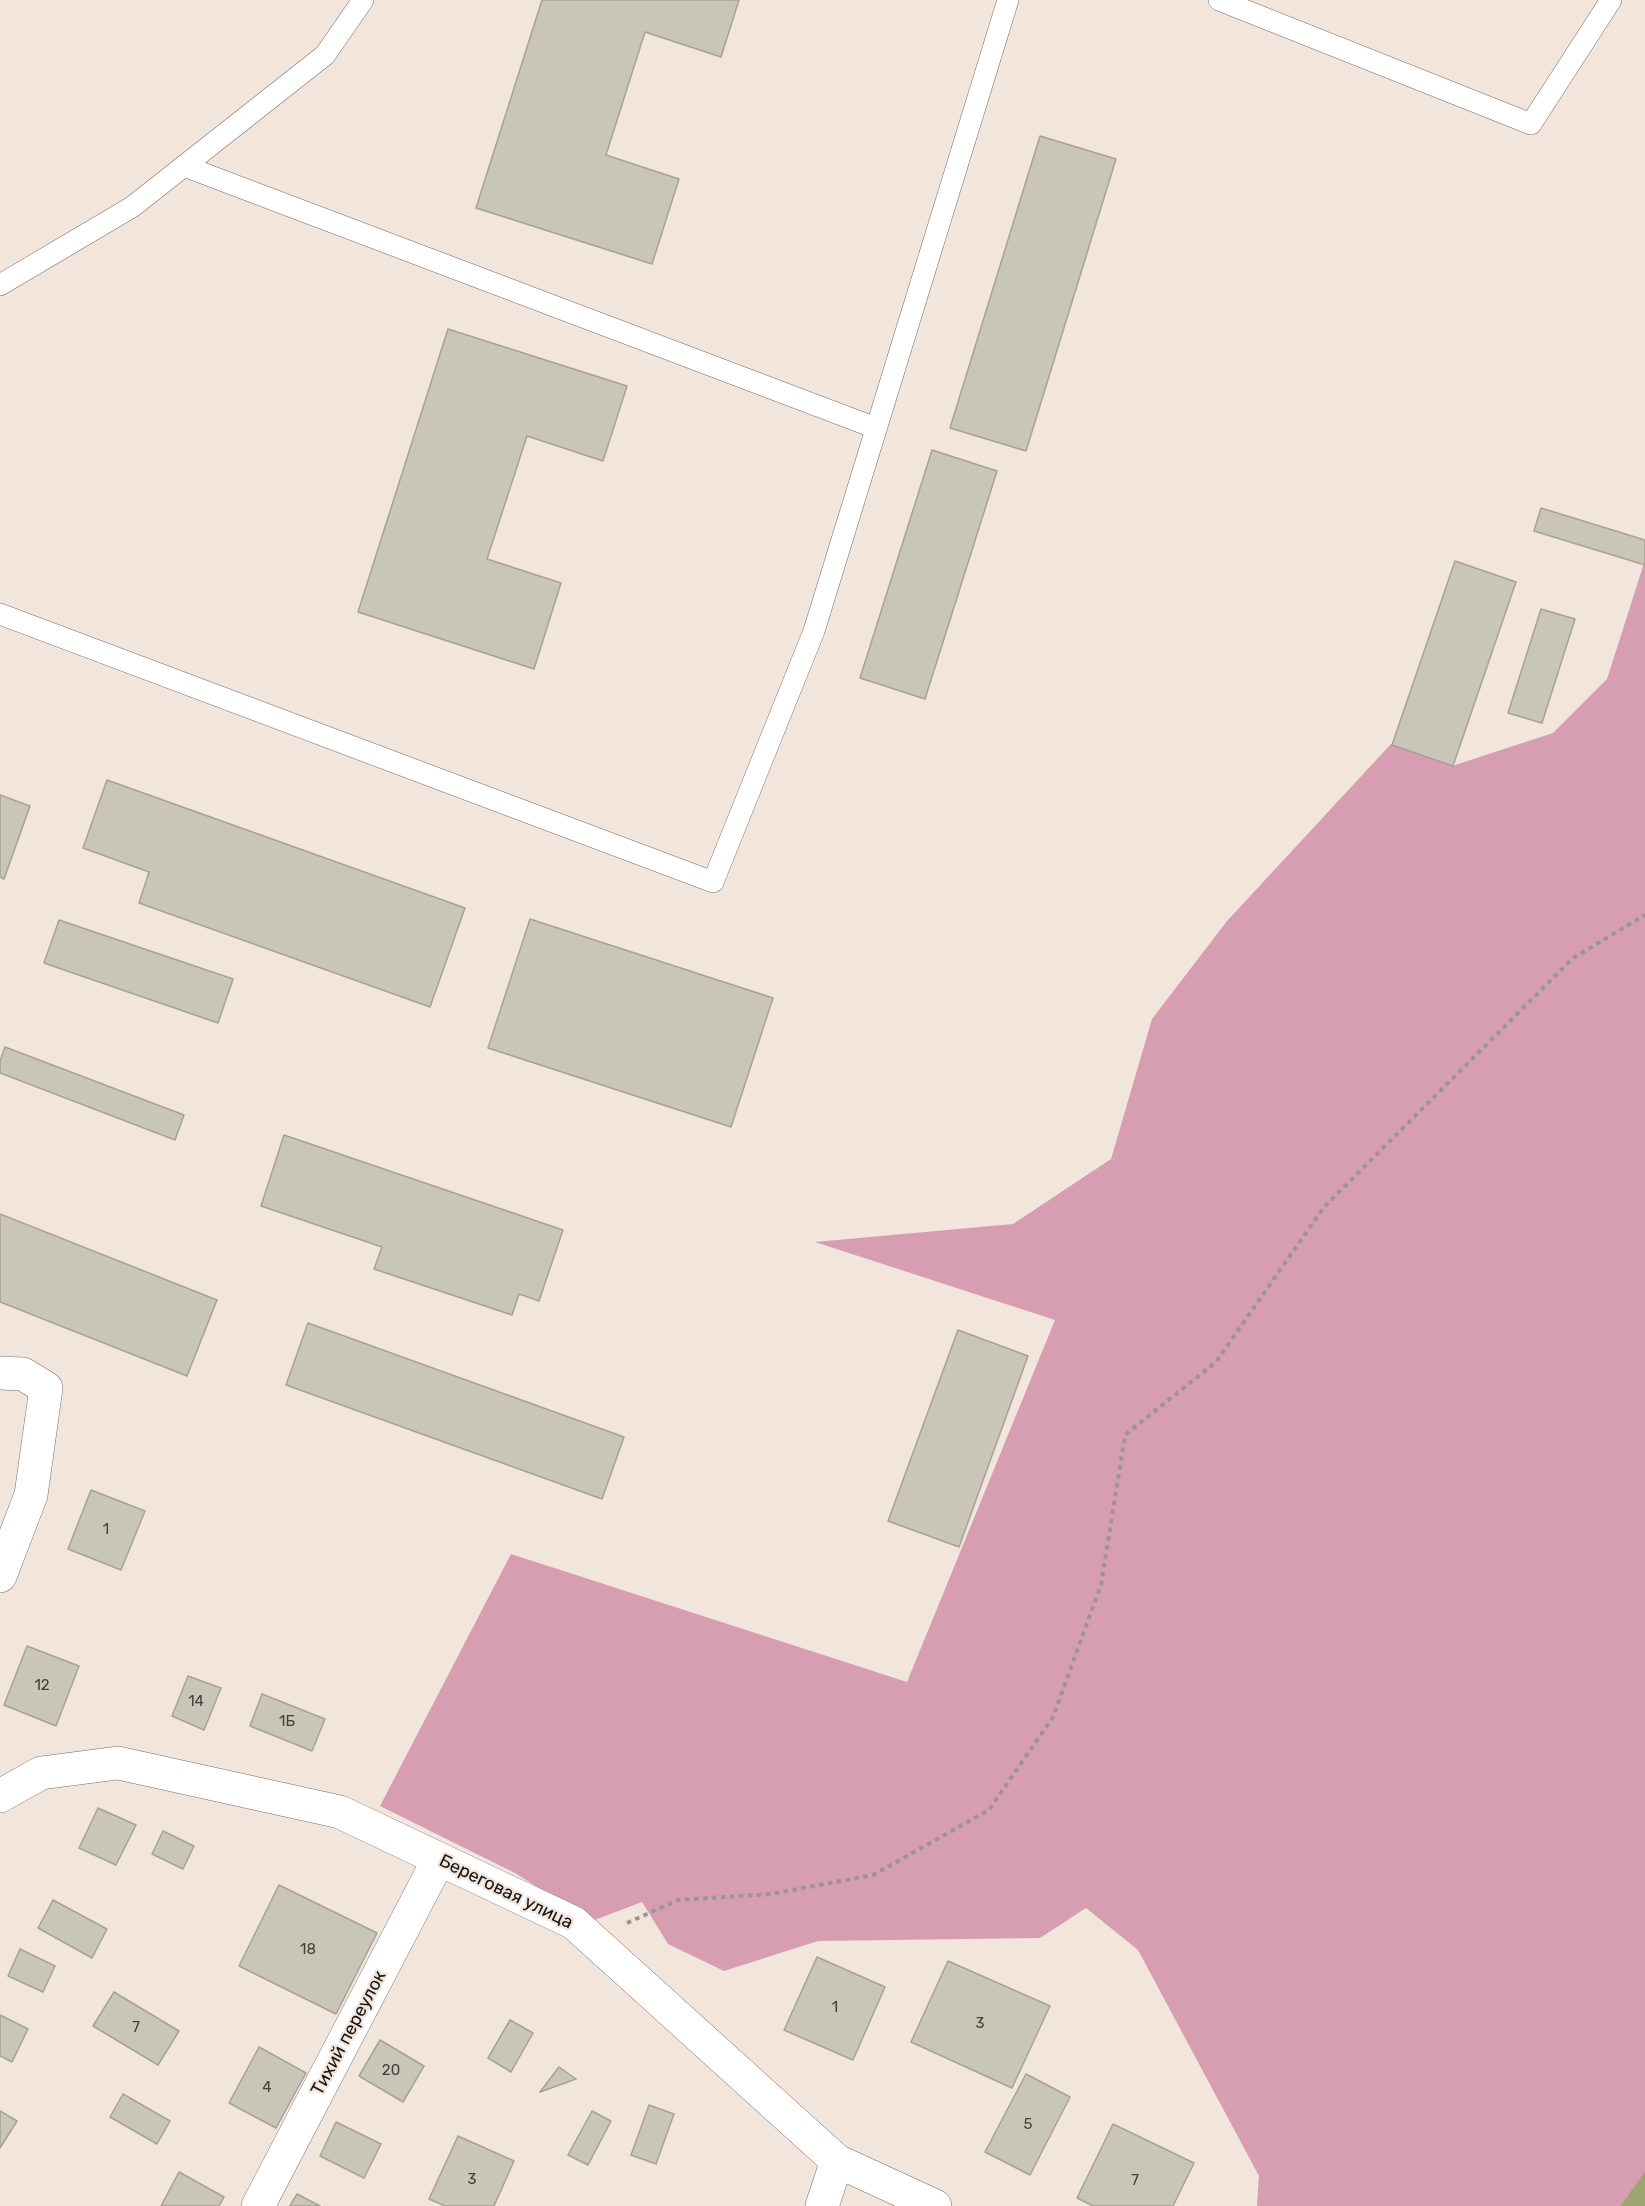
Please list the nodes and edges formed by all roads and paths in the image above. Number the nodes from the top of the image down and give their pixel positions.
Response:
1 (363, 0) edge
2 (1008, 0) edge
3 (1218, 0) edge
4 (1611, 0) edge
5 (184, 166) junction
6 (0, 285) edge
7 (876, 428) junction
8 (0, 614) edge
9 (1645, 915) edge
10 (0, 1373) edge
11 (0, 1576) edge
12 (0, 1796) edge
13 (440, 1859) junction
14 (592, 1939) junction
15 (837, 2161) junction
16 (258, 2206) edge
17 (822, 2206) edge
18 (935, 2206) edge

1 - 5 lane
2 - 7 lane
3 - 4 lane
5 - 6 lane
5 - 7 lane
7 - 8 lane
9 - 14 path
10 - 11 street
12 - 13 street, Береговая улица
13 - 14 street, Береговая улица
13 - 16 street, Тихий переулок
14 - 15 street, Береговая улица
15 - 17 street
15 - 18 street, Береговая улица

